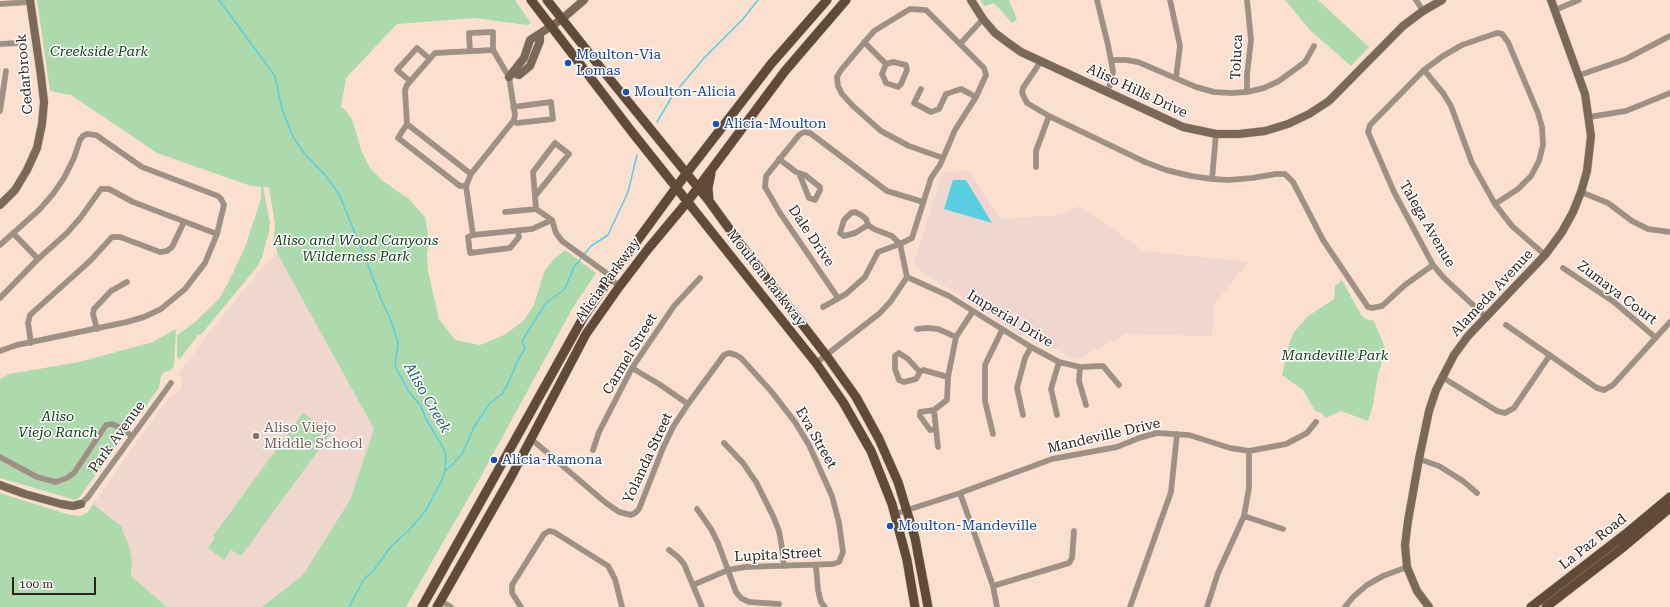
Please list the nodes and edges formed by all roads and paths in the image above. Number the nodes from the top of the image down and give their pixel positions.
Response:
1 (531, 0) edge
2 (548, 0) edge
3 (584, 0) edge
4 (827, 0) edge
5 (846, 0) edge
6 (971, 0) edge
7 (1097, 0) edge
8 (1170, 0) edge
9 (1248, 0) edge
10 (1416, 0) edge
11 (1442, 0) edge
12 (1550, 0) edge
13 (1579, 0) edge
14 (30, 1) edge
15 (0, 4) edge
16 (1555, 10) junction
17 (1423, 11) junction
18 (562, 19) junction
19 (984, 19) junction
20 (552, 27) junction
21 (1670, 36) edge
22 (864, 42) junction
23 (18, 43) dead end
24 (0, 44) edge
25 (960, 44) junction
26 (1314, 46) dead end
27 (493, 50) junction
28 (470, 51) junction
29 (430, 59) junction
30 (1111, 60) junction
31 (1041, 61) junction
32 (886, 64) junction
33 (6, 70) dead end
34 (1424, 70) junction
35 (511, 75) junction
36 (1580, 75) junction
37 (1176, 78) junction
38 (410, 81) junction
39 (921, 89) dead end
40 (1107, 92) junction
41 (1247, 92) junction
42 (1670, 93) edge
43 (976, 97) junction
44 (513, 107) junction
45 (0, 111) edge
46 (1049, 116) junction
47 (1589, 117) junction
48 (513, 121) junction
49 (407, 124) junction
50 (1216, 134) junction
51 (943, 158) junction
52 (779, 159) junction
53 (713, 168) junction
54 (1036, 168) dead end
55 (799, 173) junction
56 (471, 174) junction
57 (686, 174) junction
58 (1212, 178) junction
59 (466, 186) junction
60 (677, 188) junction
61 (698, 188) junction
62 (1581, 192) junction
63 (535, 196) junction
64 (709, 201) junction
65 (688, 202) junction
66 (923, 202) junction
67 (1495, 204) junction
68 (0, 205) edge
69 (536, 209) junction
70 (505, 212) dead end
71 (552, 220) junction
72 (184, 222) junction
73 (868, 225) junction
74 (518, 231) junction
75 (1670, 232) edge
76 (13, 233) junction
77 (217, 234) junction
78 (472, 235) junction
79 (900, 244) junction
80 (0, 245) edge
81 (1545, 255) junction
82 (38, 259) junction
83 (1433, 265) junction
84 (1563, 268) dead end
85 (907, 277) junction
86 (610, 278) junction
87 (700, 278) dead end
88 (127, 282) dead end
89 (619, 286) junction
90 (0, 298) edge
91 (838, 298) junction
92 (823, 307) dead end
93 (973, 311) junction
94 (1486, 317) junction
95 (1670, 322) edge
96 (1506, 325) dead end
97 (97, 329) junction
98 (917, 329) dead end
99 (1002, 330) junction
100 (956, 337) junction
101 (1656, 338) junction
102 (31, 343) junction
103 (1031, 348) junction
104 (0, 351) edge
105 (729, 354) joint
106 (826, 355) junction
107 (1550, 355) junction
108 (1059, 362) junction
109 (816, 363) junction
110 (632, 368) junction
111 (1080, 368) junction
112 (920, 372) junction
113 (948, 377) junction
114 (1442, 377) junction
115 (171, 383) dead end
116 (1119, 385) dead end
117 (688, 404) junction
118 (1086, 405) dead end
119 (934, 410) junction
120 (1023, 415) dead end
121 (1057, 415) dead end
122 (1316, 422) dead end
123 (936, 429) junction
124 (520, 432) junction
125 (993, 434) dead end
126 (1177, 434) junction
127 (132, 436) junction
128 (530, 438) junction
129 (724, 443) dead end
130 (938, 447) dead end
131 (594, 450) dead end
132 (1249, 450) junction
133 (0, 457) edge
134 (1419, 459) junction
135 (0, 485) edge
136 (960, 493) junction
137 (1477, 493) dead end
138 (1670, 497) edge
139 (81, 504) joint
140 (1670, 508) edge
141 (697, 509) dead end
142 (908, 510) junction
143 (895, 514) junction
144 (1244, 516) junction
145 (1283, 529) dead end
146 (1074, 530) dead end
147 (461, 538) junction
148 (669, 550) dead end
149 (842, 558) joint
150 (784, 566) junction
151 (816, 566) junction
152 (1407, 567) junction
153 (728, 570) junction
154 (693, 585) junction
155 (993, 586) junction
156 (439, 604) edge
157 (779, 604) dead end
158 (422, 607) edge
159 (429, 607) edge
160 (451, 607) edge
161 (521, 607) edge
162 (622, 607) edge
163 (702, 607) edge
164 (824, 607) edge
165 (915, 607) edge
166 (928, 607) edge
167 (997, 607) edge
168 (1130, 607) edge
169 (1207, 607) edge
170 (1345, 607) edge
171 (1429, 607) edge
172 (1531, 607) edge
173 (1546, 607) edge

1 - 20 main road, Moulton Parkway
2 - 18 main road, Moulton Parkway
3 - 18 street
4 - 57 main road, Alicia Parkway
5 - 53 main road, Alicia Parkway
6 - 19 street, Aliso Hills Drive
7 - 30 street
8 - 37 street
9 - 41 street, Toluca
10 - 17 street
11 - 17 street, Aliso Hills Drive
12 - 16 street, Alameda Avenue
13 - 16 street
14 - 15 street
14 - 68 street, Cedarbrook
16 - 36 street, Alameda Avenue
17 - 50 street, Aliso Hills Drive
18 - 20 street
18 - 57 main road, Moulton Parkway
19 - 25 street
19 - 31 street, Aliso Hills Drive
20 - 35 street
20 - 60 main road, Moulton Parkway
21 - 36 street
22 - 25 street
22 - 32 street
22 - 51 street
23 - 24 street
25 - 43 street
26 - 41 street
27 - 28 street
27 - 28 street
27 - 35 street
28 - 29 street
29 - 38 street
29 - 38 street
30 - 37 street
30 - 40 street
31 - 40 street, Aliso Hills Drive
31 - 46 street
32 - 32 street
33 - 45 street
34 - 67 street
34 - 67 street
34 - 83 street, Talega Avenue
35 - 44 street
36 - 47 street, Alameda Avenue
37 - 41 street
38 - 49 street
39 - 43 street
40 - 50 street, Aliso Hills Drive
42 - 47 street
43 - 51 street
44 - 48 street
44 - 48 street
46 - 54 street
46 - 58 street
47 - 62 street, Alameda Avenue
48 - 56 street
49 - 56 street
49 - 59 street
50 - 58 street
51 - 66 street
52 - 55 street
52 - 66 street
52 - 91 street, Dale Drive
53 - 61 main road, Alicia Parkway
53 - 64 main road
55 - 55 street
56 - 59 street
57 - 60 main road, Alicia Parkway
57 - 61 main road, Moulton Parkway
58 - 83 street
59 - 78 street
60 - 65 main road, Moulton Parkway
60 - 86 main road, Alicia Parkway
61 - 64 main road, Moulton Parkway
61 - 65 main road, Alicia Parkway
62 - 75 street
62 - 81 street, Alameda Avenue
63 - 63 street
63 - 69 street
64 - 106 main road, Moulton Parkway
65 - 89 main road, Alicia Parkway
65 - 109 main road, Moulton Parkway
66 - 79 street
67 - 81 street
69 - 70 street
69 - 71 street
71 - 74 street
71 - 86 street
72 - 77 street
72 - 82 street
72 - 102 street
73 - 73 street
73 - 79 street
74 - 78 street
74 - 78 street
76 - 77 street
76 - 80 street
76 - 82 street
77 - 97 street
79 - 85 street
79 - 91 street
81 - 94 street, Alameda Avenue
82 - 90 street
83 - 94 street, Talega Avenue
84 - 101 street, Zumaya Court
85 - 93 street, Imperial Drive
85 - 106 street
86 - 89 street
86 - 124 main road, Alicia Parkway
87 - 110 street, Carmel Street
88 - 97 street
89 - 128 main road, Alicia Parkway
91 - 92 street
93 - 99 street, Imperial Drive
93 - 100 street
94 - 114 street, Alameda Avenue
95 - 101 street
96 - 107 street
97 - 102 street
98 - 100 street
99 - 103 street, Imperial Drive
99 - 125 street
100 - 113 street
101 - 107 street
102 - 104 street
103 - 108 street, Imperial Drive
103 - 120 street
105 - 117 street, Yolanda Street
105 - 149 street, Eva Street
106 - 109 street
106 - 142 main road, Moulton Parkway
107 - 114 street
108 - 111 street, Imperial Drive
108 - 121 street
109 - 143 main road, Moulton Parkway
110 - 117 street
110 - 131 street, Carmel Street
111 - 116 street, Imperial Drive
111 - 118 street
112 - 112 street
112 - 113 street
113 - 119 street
114 - 134 street, Alameda Avenue
115 - 127 street, Park Avenue
117 - 128 street, Yolanda Street
119 - 123 street
119 - 123 street
122 - 132 street, Mandeville Drive
123 - 130 street
124 - 128 main road
124 - 147 main road, Alicia Parkway
126 - 132 street, Mandeville Drive
126 - 136 street, Mandeville Drive
126 - 168 street
127 - 133 street
127 - 139 street, Park Avenue
128 - 156 main road, Alicia Parkway
129 - 150 street
132 - 144 street
134 - 137 street
134 - 152 street, Alameda Avenue
135 - 139 street
136 - 142 street, Mandeville Drive
136 - 155 street
138 - 172 main road, La Paz Road
140 - 173 main road, La Paz Road
141 - 153 street
142 - 143 street, Mandeville Drive
142 - 166 main road, Moulton Parkway
143 - 165 main road, Moulton Parkway
144 - 145 street
144 - 169 street
146 - 155 street
147 - 156 main road
147 - 158 main road, Alicia Parkway
148 - 154 street
149 - 151 street, Lupita Street
150 - 151 street, Lupita Street
150 - 153 street, Lupita Street
151 - 164 street
152 - 170 street
152 - 171 street, Alameda Avenue
153 - 154 street, Lupita Street
153 - 157 street
154 - 163 street
155 - 167 street
156 - 159 main road
156 - 160 street
161 - 162 street

